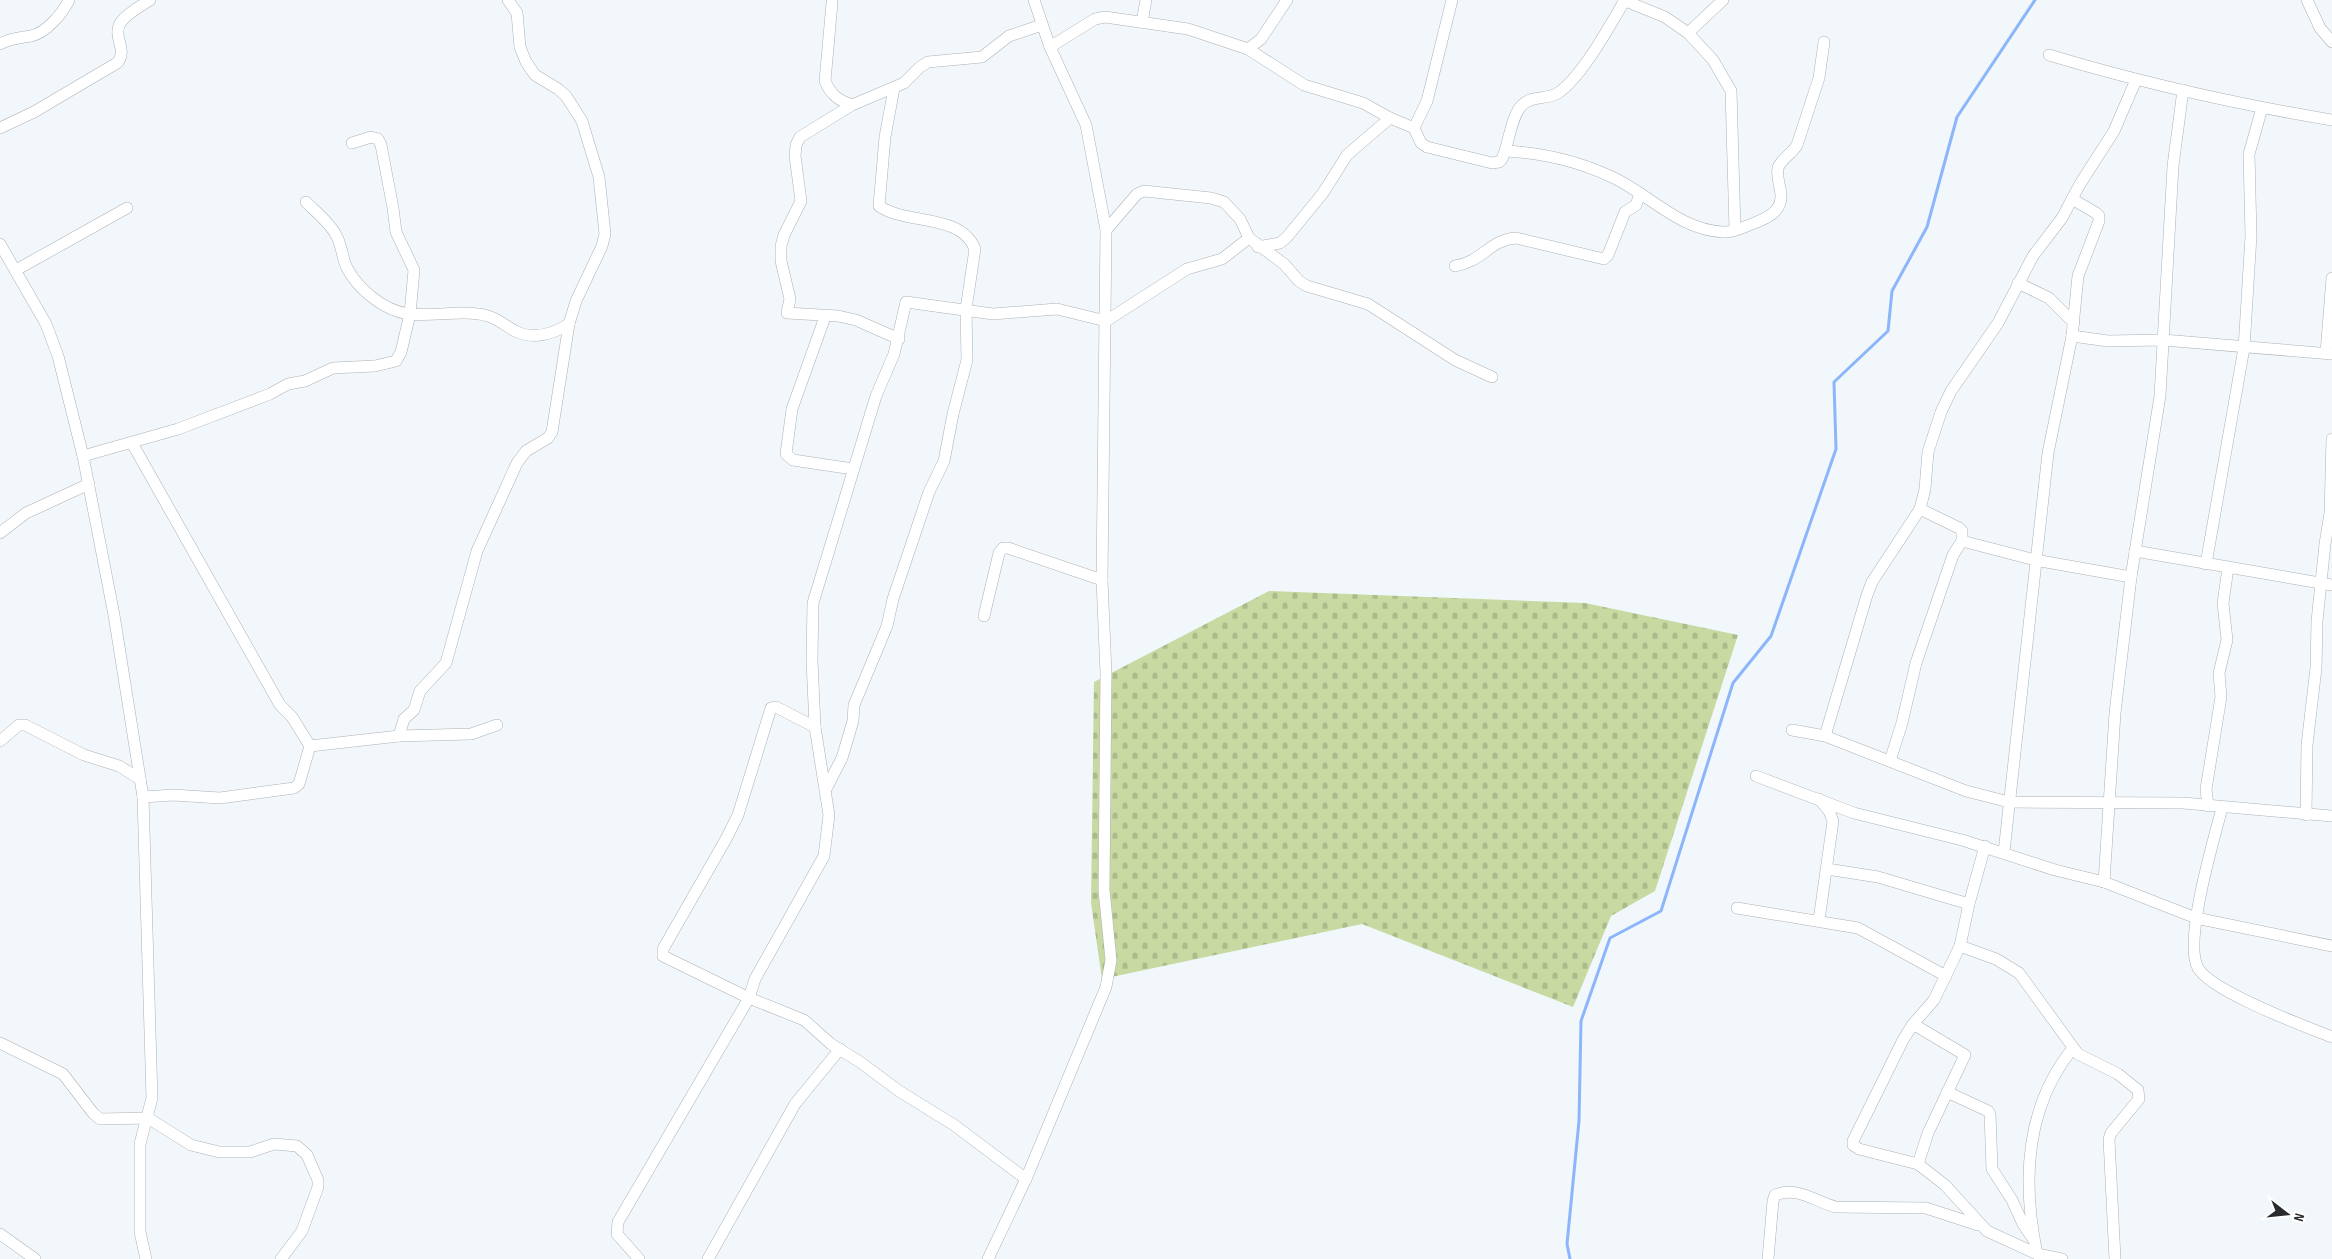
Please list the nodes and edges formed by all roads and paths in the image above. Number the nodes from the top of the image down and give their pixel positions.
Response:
1 (69, 0) edge
2 (150, 0) edge
3 (508, 0) edge
4 (1034, 0) edge
5 (1146, 0) edge
6 (1287, 0) edge
7 (1452, 0) edge
8 (1624, 0) edge
9 (1723, 0) edge
10 (2307, 0) edge
11 (832, 3) dead end
12 (1142, 22) junction
13 (1042, 25) junction
14 (1688, 32) junction
15 (1824, 42) dead end
16 (2332, 42) edge
17 (0, 44) edge
18 (1050, 47) junction
19 (1248, 49) junction
20 (2049, 56) dead end
21 (2136, 80) junction
22 (894, 88) junction
23 (2183, 90) junction
24 (852, 105) junction
25 (2262, 108) junction
26 (1390, 118) junction
27 (2332, 120) edge
28 (0, 128) edge
29 (1414, 128) junction
30 (352, 143) dead end
31 (1506, 151) junction
32 (1640, 194) junction
33 (2072, 200) junction
34 (306, 202) dead end
35 (127, 208) dead end
36 (1106, 230) junction
37 (1735, 230) junction
38 (1249, 238) junction
39 (0, 244) edge
40 (1258, 247) junction
41 (1455, 266) dead end
42 (16, 270) junction
43 (2332, 278) edge
44 (2018, 283) junction
45 (966, 309) junction
46 (410, 314) junction
47 (825, 317) junction
48 (1106, 321) junction
49 (2074, 323) junction
50 (569, 324) junction
51 (2072, 336) junction
52 (899, 338) junction
53 (2163, 340) junction
54 (2244, 348) junction
55 (2329, 353) edge
56 (1492, 377) dead end
57 (2332, 439) edge
58 (132, 443) junction
59 (83, 456) junction
60 (853, 469) junction
61 (88, 484) junction
62 (1920, 509) junction
63 (0, 533) edge
64 (1962, 541) junction
65 (2135, 551) junction
66 (2035, 560) junction
67 (2206, 564) junction
68 (2228, 568) junction
69 (2131, 577) junction
70 (1102, 580) junction
71 (2327, 585) edge
72 (984, 616) dead end
73 (497, 725) dead end
74 (816, 727) junction
75 (1792, 730) dead end
76 (399, 736) junction
77 (1825, 736) junction
78 (0, 741) edge
79 (310, 746) junction
80 (1890, 761) junction
81 (1756, 776) dead end
82 (140, 779) junction
83 (826, 789) junction
84 (143, 797) junction
85 (1818, 798) junction
86 (2109, 801) junction
87 (2010, 802) junction
88 (2208, 806) junction
89 (2222, 808) junction
90 (2306, 815) junction
91 (2332, 816) edge
92 (1986, 846) junction
93 (2004, 852) junction
94 (1826, 870) junction
95 (2104, 882) junction
96 (1969, 904) junction
97 (1737, 908) dead end
98 (2196, 918) junction
99 (1819, 920) junction
100 (1960, 946) junction
101 (2332, 946) edge
102 (1946, 976) junction
103 (749, 998) junction
104 (1913, 1024) junction
105 (2332, 1037) edge
106 (0, 1043) edge
107 (2073, 1048) junction
108 (840, 1049) junction
109 (1947, 1092) junction
110 (148, 1118) junction
111 (1918, 1164) junction
112 (1026, 1179) junction
113 (1980, 1226) junction
114 (0, 1234) edge
115 (2034, 1240) junction
116 (2037, 1254) junction
117 (35, 1259) edge
118 (146, 1259) edge
119 (281, 1259) edge
120 (639, 1259) edge
121 (708, 1259) edge
122 (988, 1259) edge
123 (1768, 1259) edge
124 (2062, 1259) edge
125 (2115, 1259) edge

1 - 17 street
2 - 28 street
3 - 50 street
4 - 13 street
5 - 12 street
6 - 19 street
7 - 29 street
8 - 14 street
8 - 31 street
9 - 14 street
10 - 16 street
11 - 24 street
12 - 18 street
12 - 19 street
13 - 18 street
13 - 22 street
14 - 37 street
15 - 37 street
18 - 36 street
19 - 26 street
20 - 21 street
21 - 23 street
21 - 33 street
22 - 24 street
22 - 45 street
23 - 25 street
23 - 53 street
24 - 47 street
25 - 27 street
25 - 54 street
26 - 29 street
26 - 40 street
29 - 31 street
30 - 46 street
31 - 32 street
32 - 37 street
32 - 41 street
33 - 44 street
33 - 49 street
34 - 46 street
35 - 42 street
36 - 38 street
36 - 48 street
38 - 40 street
38 - 48 street
39 - 42 street
40 - 56 street
42 - 59 street
43 - 55 street
44 - 49 street
44 - 62 street
45 - 48 street
45 - 52 street
45 - 83 street
46 - 50 street
46 - 58 street
47 - 52 street
47 - 60 street
48 - 70 street
49 - 51 street
50 - 76 street
51 - 53 street
51 - 66 street
52 - 60 street
53 - 54 street
53 - 65 street
54 - 55 street
54 - 67 street
57 - 71 street
58 - 59 street
58 - 79 street
59 - 61 street
60 - 74 street
61 - 63 street
61 - 82 street
62 - 64 street
62 - 77 street
64 - 66 street
64 - 80 street
65 - 67 street
65 - 69 street
66 - 69 street
66 - 87 street
67 - 68 street
68 - 71 street
68 - 88 street
69 - 86 street
70 - 72 street
70 - 112 street
71 - 90 street
73 - 76 street
74 - 83 street
74 - 103 street
75 - 77 street
76 - 79 street
77 - 80 street
78 - 82 street
79 - 84 street
80 - 87 street
81 - 85 street
82 - 84 street
83 - 103 street
84 - 110 street
85 - 92 street
85 - 94 street
86 - 87 street
86 - 88 street
86 - 95 street
87 - 93 street
88 - 89 street
89 - 90 street
89 - 98 street
90 - 91 street
92 - 93 street
92 - 96 street
93 - 95 street
94 - 96 street
94 - 99 street
95 - 98 street
96 - 100 street
97 - 99 street
98 - 101 street
98 - 105 street
99 - 102 street
100 - 102 street
100 - 107 street
102 - 104 street
103 - 108 street
103 - 120 street
104 - 109 street
104 - 111 street
106 - 110 street
107 - 115 street
107 - 125 street
108 - 112 street
108 - 121 street
109 - 111 street
109 - 115 street
110 - 118 street
110 - 119 street
111 - 113 street
112 - 122 street
113 - 116 street
113 - 123 street
114 - 117 street
115 - 116 street
116 - 124 street

